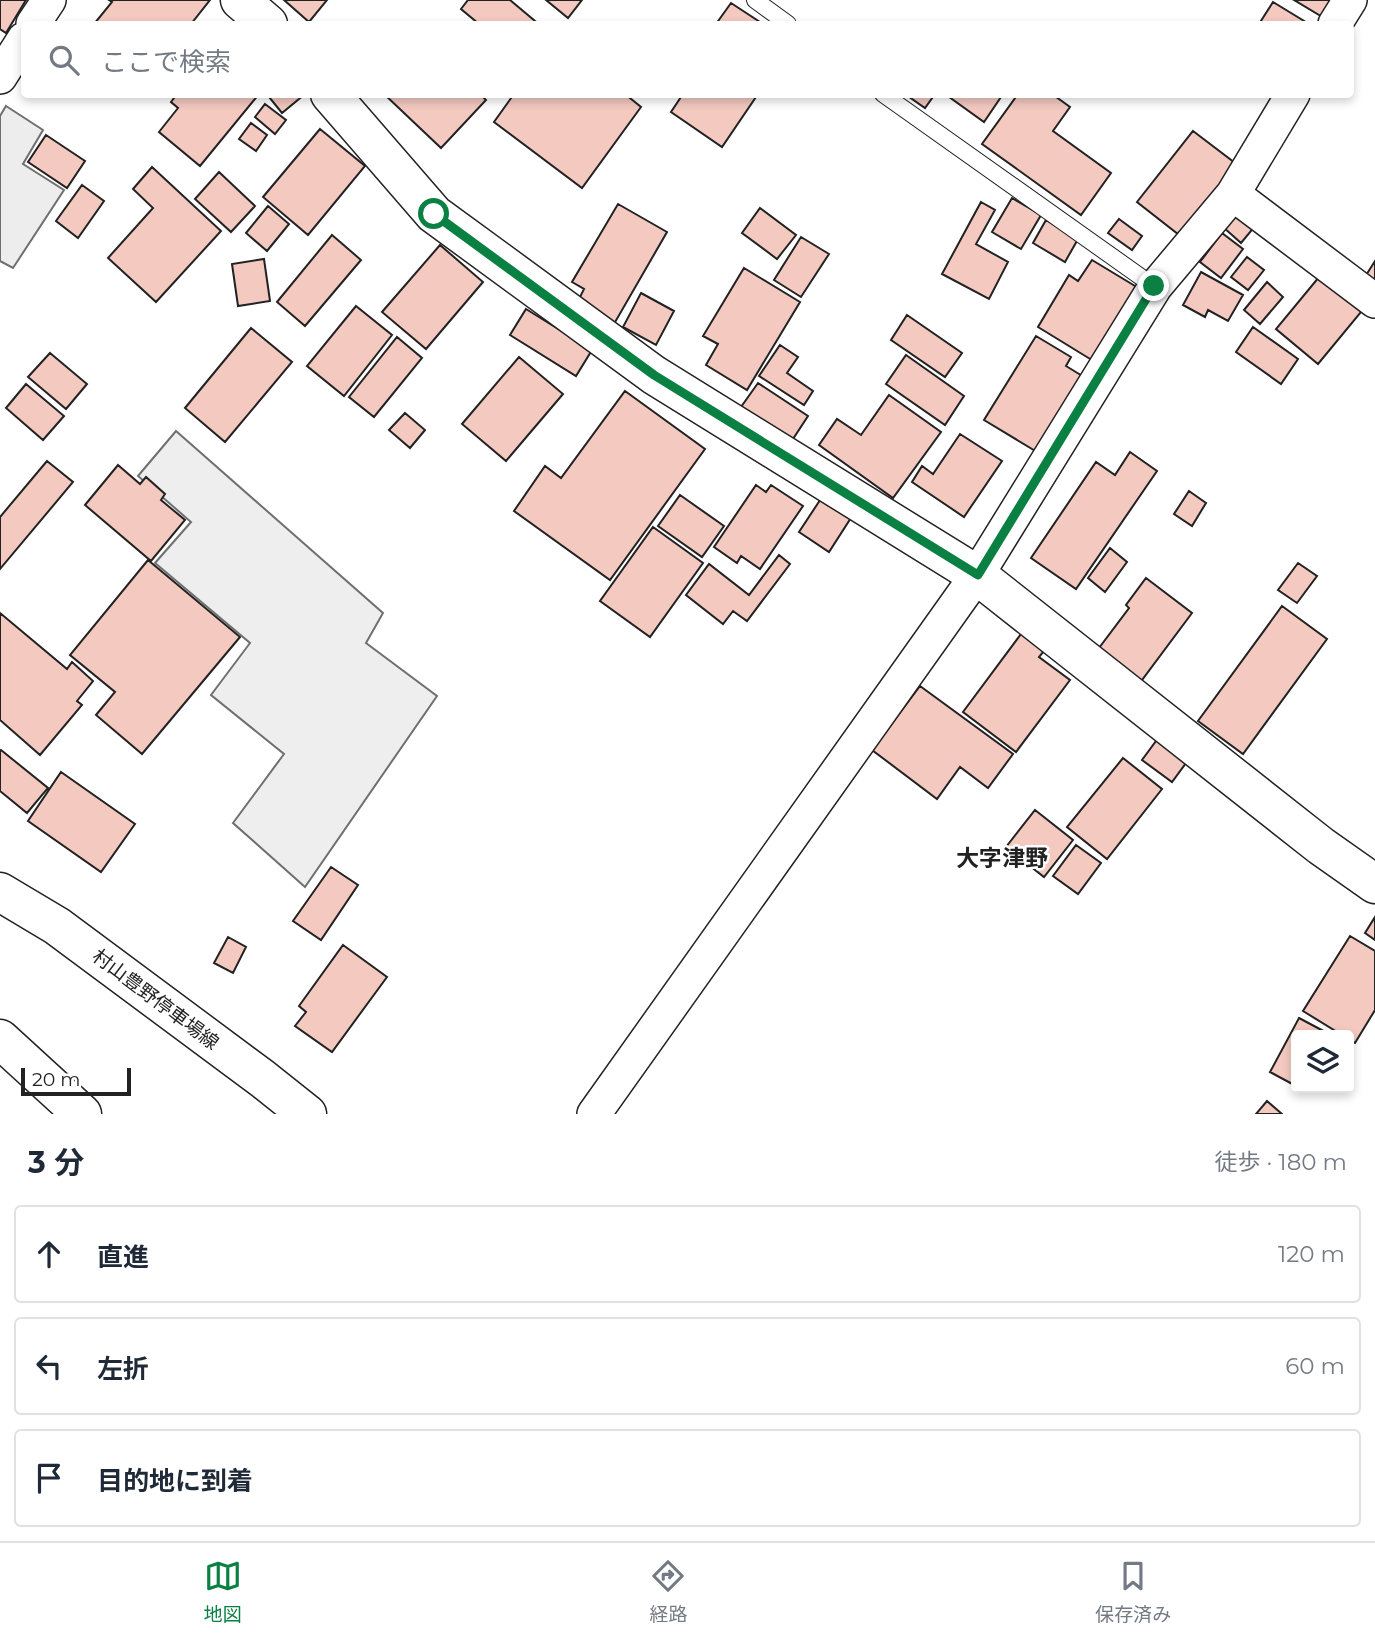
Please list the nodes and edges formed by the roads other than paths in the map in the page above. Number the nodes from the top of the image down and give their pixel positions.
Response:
1 (49, 0) edge
2 (240, 0) edge
3 (755, 0) edge
4 (1350, 0) edge
5 (35, 21) edge
6 (264, 21) edge
7 (784, 21) edge
8 (1337, 21) edge
9 (21, 44) edge
10 (0, 77) edge
11 (333, 98) edge
12 (889, 98) edge
13 (1291, 98) edge
14 (1233, 194) junction
15 (1154, 286) junction
16 (1375, 301) edge
17 (978, 575) junction
18 (1375, 884) edge
19 (0, 892) edge
20 (0, 1039) edge
21 (82, 1114) edge
22 (307, 1114) edge
23 (594, 1114) edge

1 - 5 street
2 - 6 street
3 - 7 lane
4 - 8 street
9 - 10 street
11 - 17 street
12 - 15 lane
13 - 14 street
14 - 15 street
14 - 16 street
15 - 17 street
17 - 18 street
17 - 23 street
19 - 22 street, 村山豊野停車場線
20 - 21 street

